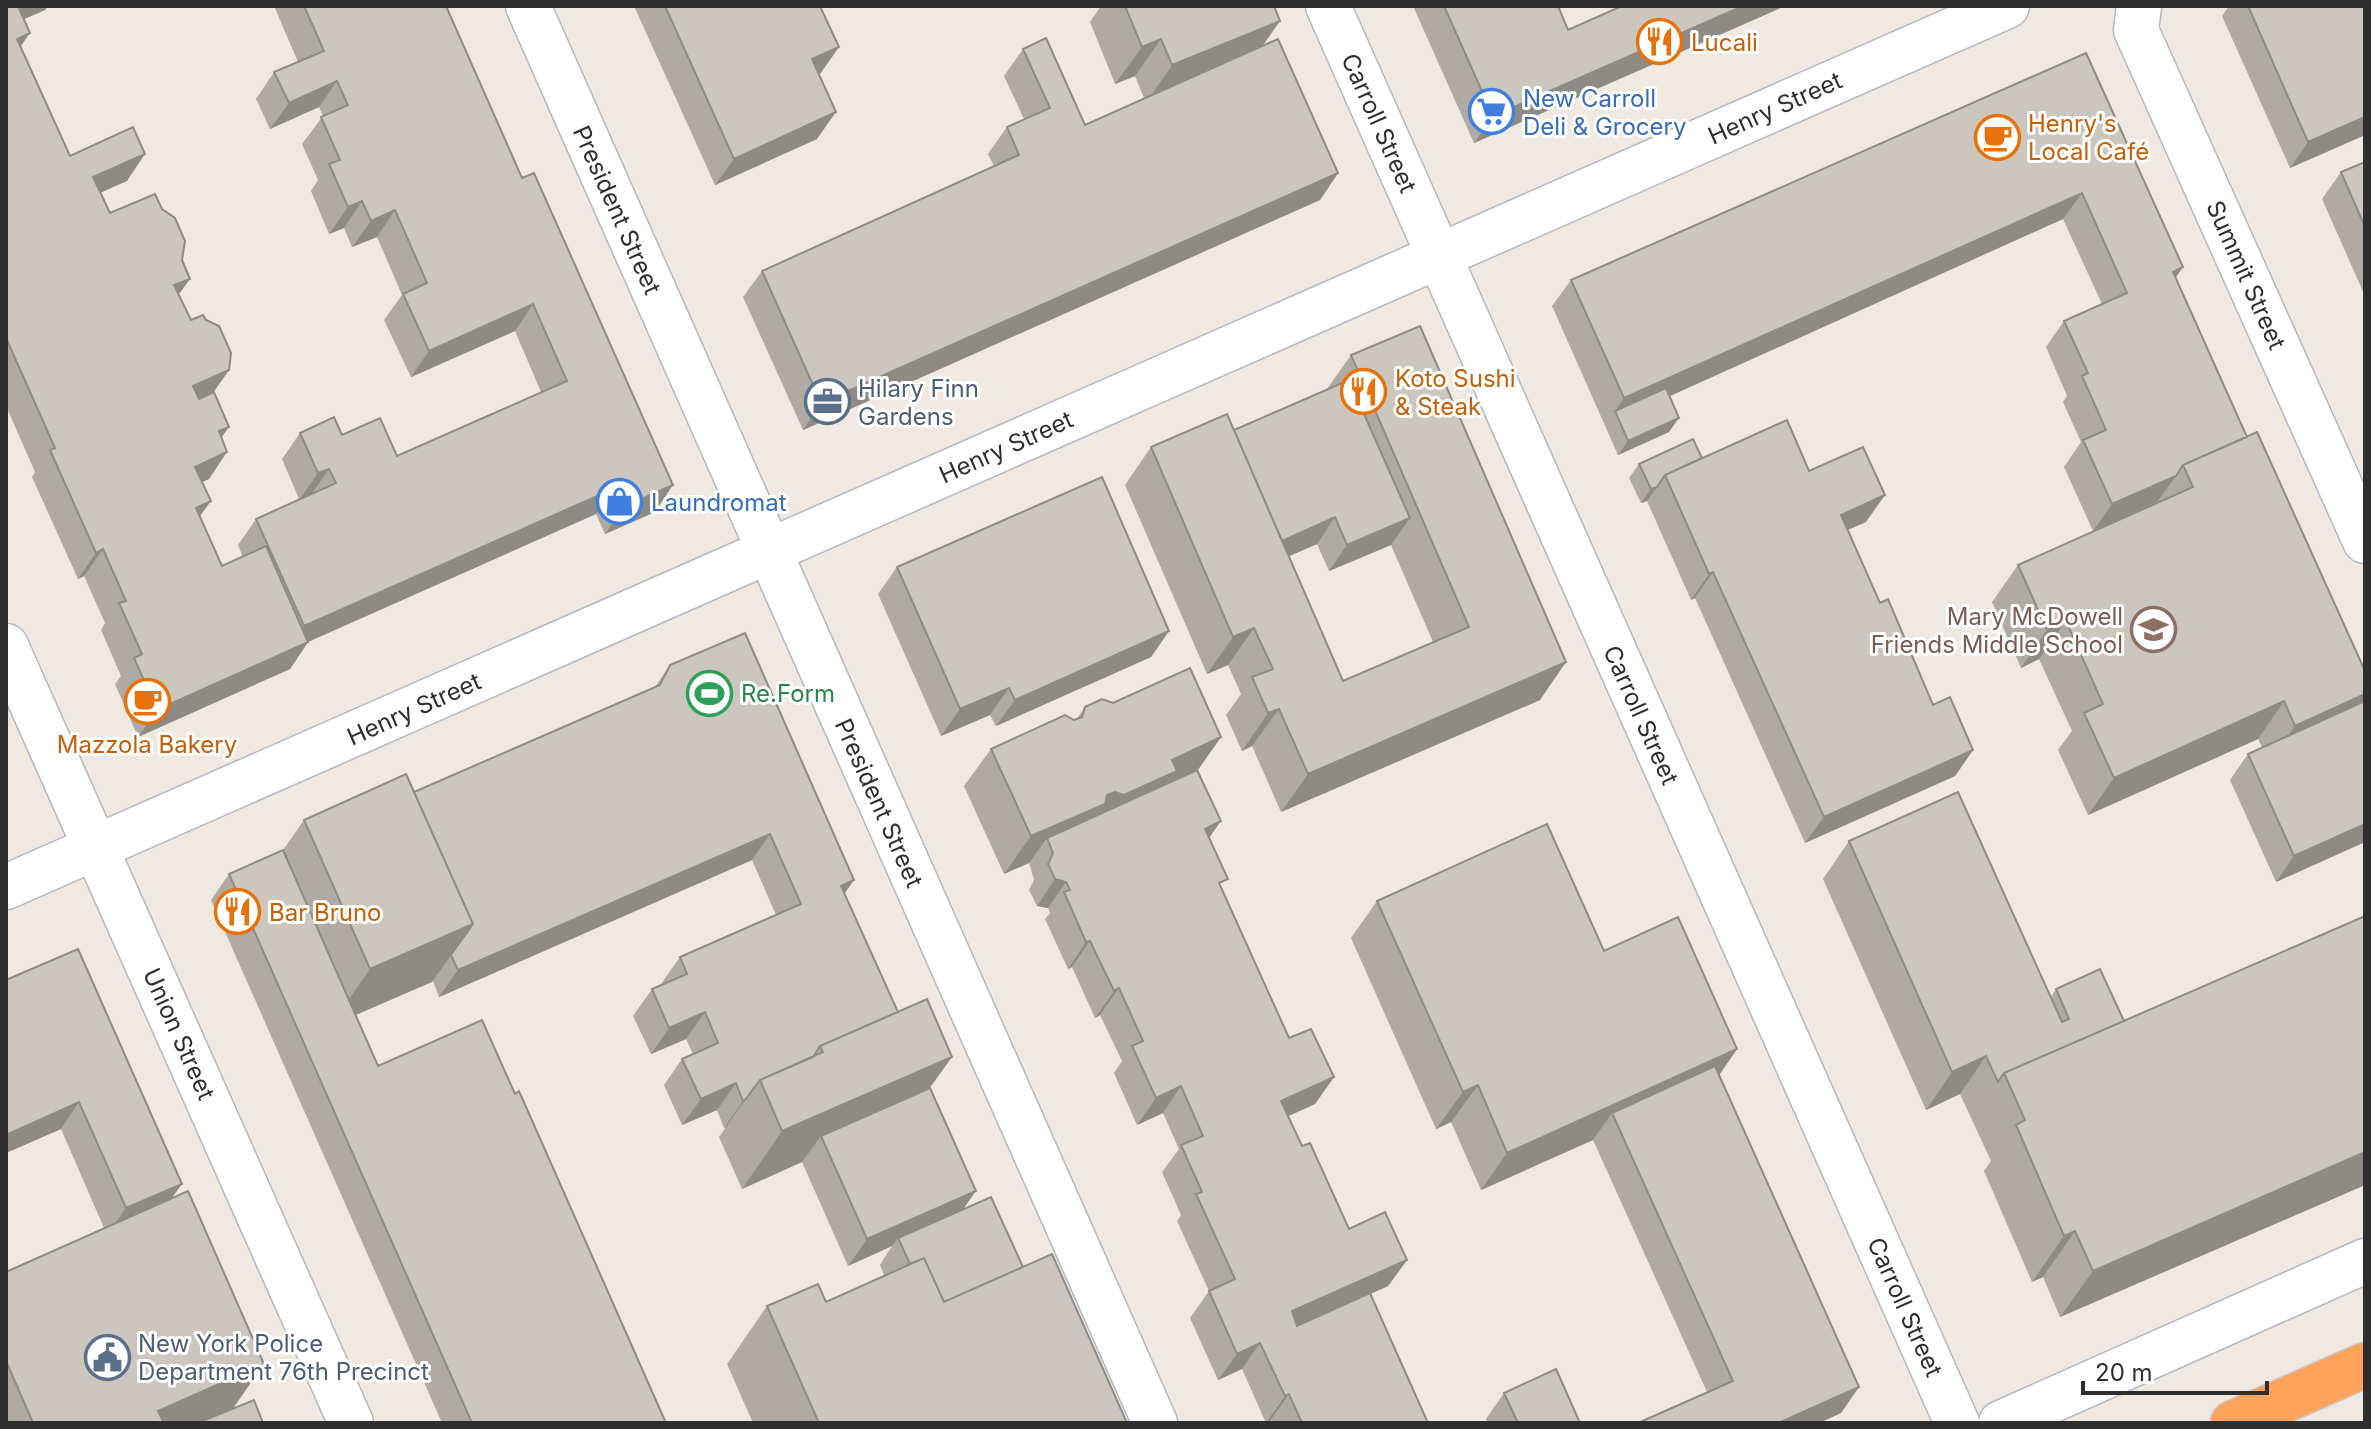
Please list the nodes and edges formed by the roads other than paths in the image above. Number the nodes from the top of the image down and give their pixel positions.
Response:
1 (528, 6) edge
2 (1328, 6) edge
3 (2007, 6) edge
4 (2139, 6) edge
5 (1437, 257) junction
6 (2365, 541) edge
7 (767, 553) junction
8 (6, 646) edge
9 (97, 849) junction
10 (6, 887) edge
11 (2365, 1261) edge
12 (2365, 1365) edge
13 (351, 1423) edge
14 (1155, 1423) edge
15 (1957, 1423) edge
16 (2001, 1423) edge
17 (2233, 1423) edge

1 - 7 street, President Street
2 - 5 street, Carroll Street
3 - 5 street, Henry Street
4 - 6 street, Summit Street
5 - 7 street, Henry Street
5 - 15 street, Carroll Street
7 - 9 street, Henry Street
7 - 14 street, President Street
8 - 9 street, Union Street
9 - 10 street, Henry Street
9 - 13 street, Union Street
11 - 16 street
12 - 17 highway

